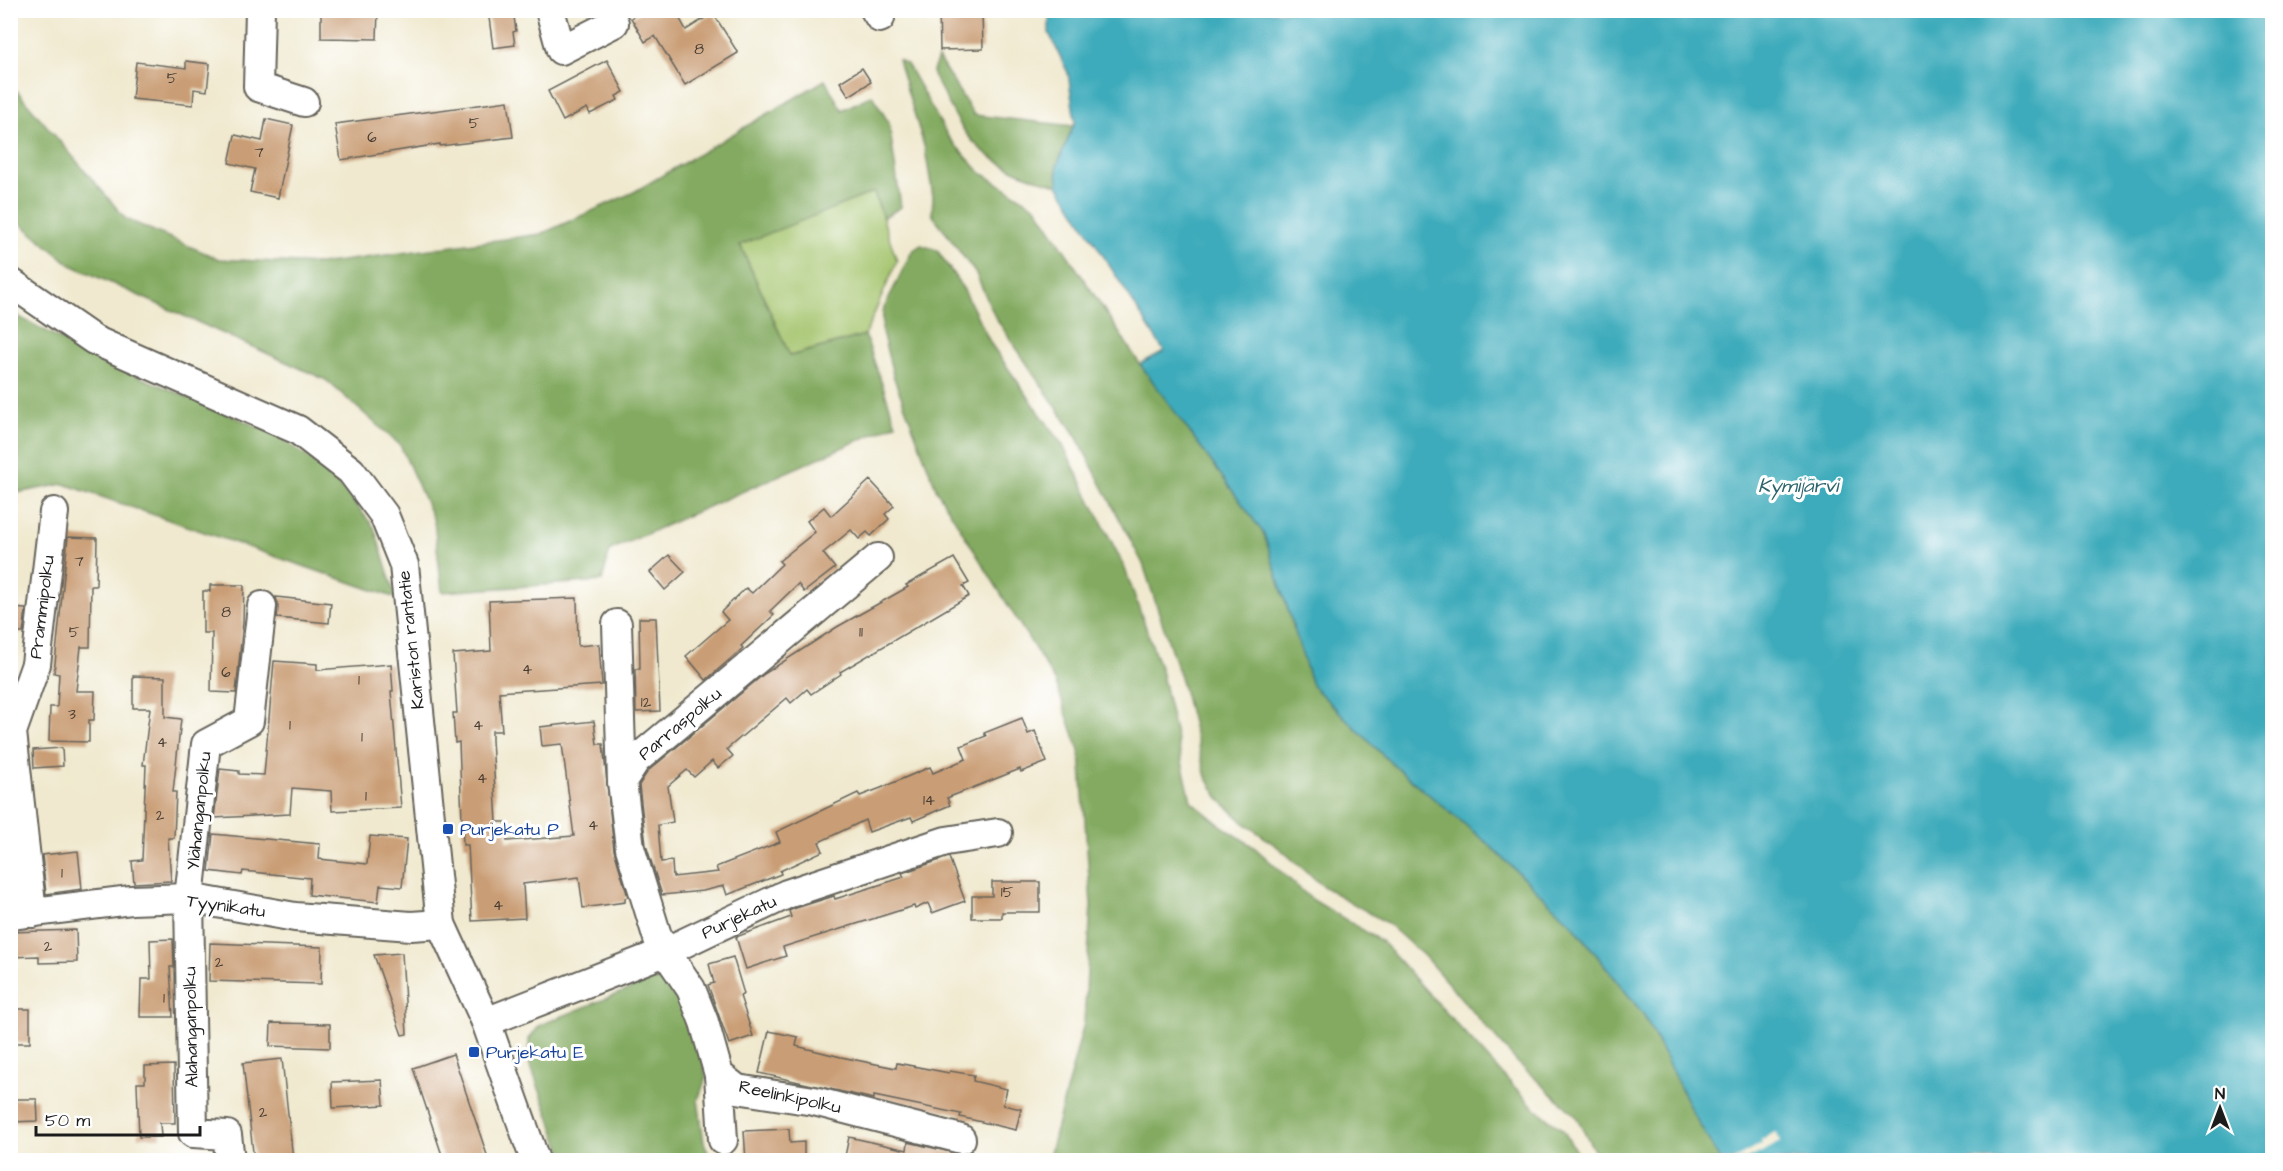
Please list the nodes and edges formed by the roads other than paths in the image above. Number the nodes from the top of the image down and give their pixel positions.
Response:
1 (260, 10) edge
2 (550, 10) edge
3 (614, 23) dead end
4 (304, 102) dead end
5 (10, 282) edge
6 (54, 512) dead end
7 (878, 558) dead end
8 (262, 606) dead end
9 (617, 624) dead end
10 (11, 729) edge
11 (622, 781) junction
12 (998, 833) dead end
13 (189, 898) junction
14 (21, 914) edge
15 (441, 924) junction
16 (665, 952) junction
17 (486, 1023) junction
18 (719, 1075) junction
19 (961, 1139) dead end
20 (723, 1140) dead end
21 (230, 1161) edge
22 (535, 1161) edge

1 - 4 street
2 - 3 street
5 - 15 street, Kariston rantatie
6 - 10 street, Prammipolku
7 - 11 street, Parraspolku
8 - 13 street, Ylähanganpolku
9 - 11 street
10 - 14 street, Prammipolku
11 - 16 street
12 - 16 street, Purjekatu
13 - 14 street, Tyynikatu
13 - 15 street, Tyynikatu
13 - 21 street, Alahanganpolku
15 - 17 street, Kariston rantatie
16 - 17 street, Purjekatu
16 - 18 street, Reelinkipolku
17 - 22 street, Kariston rantatie
18 - 19 street, Reelinkipolku
18 - 20 street

